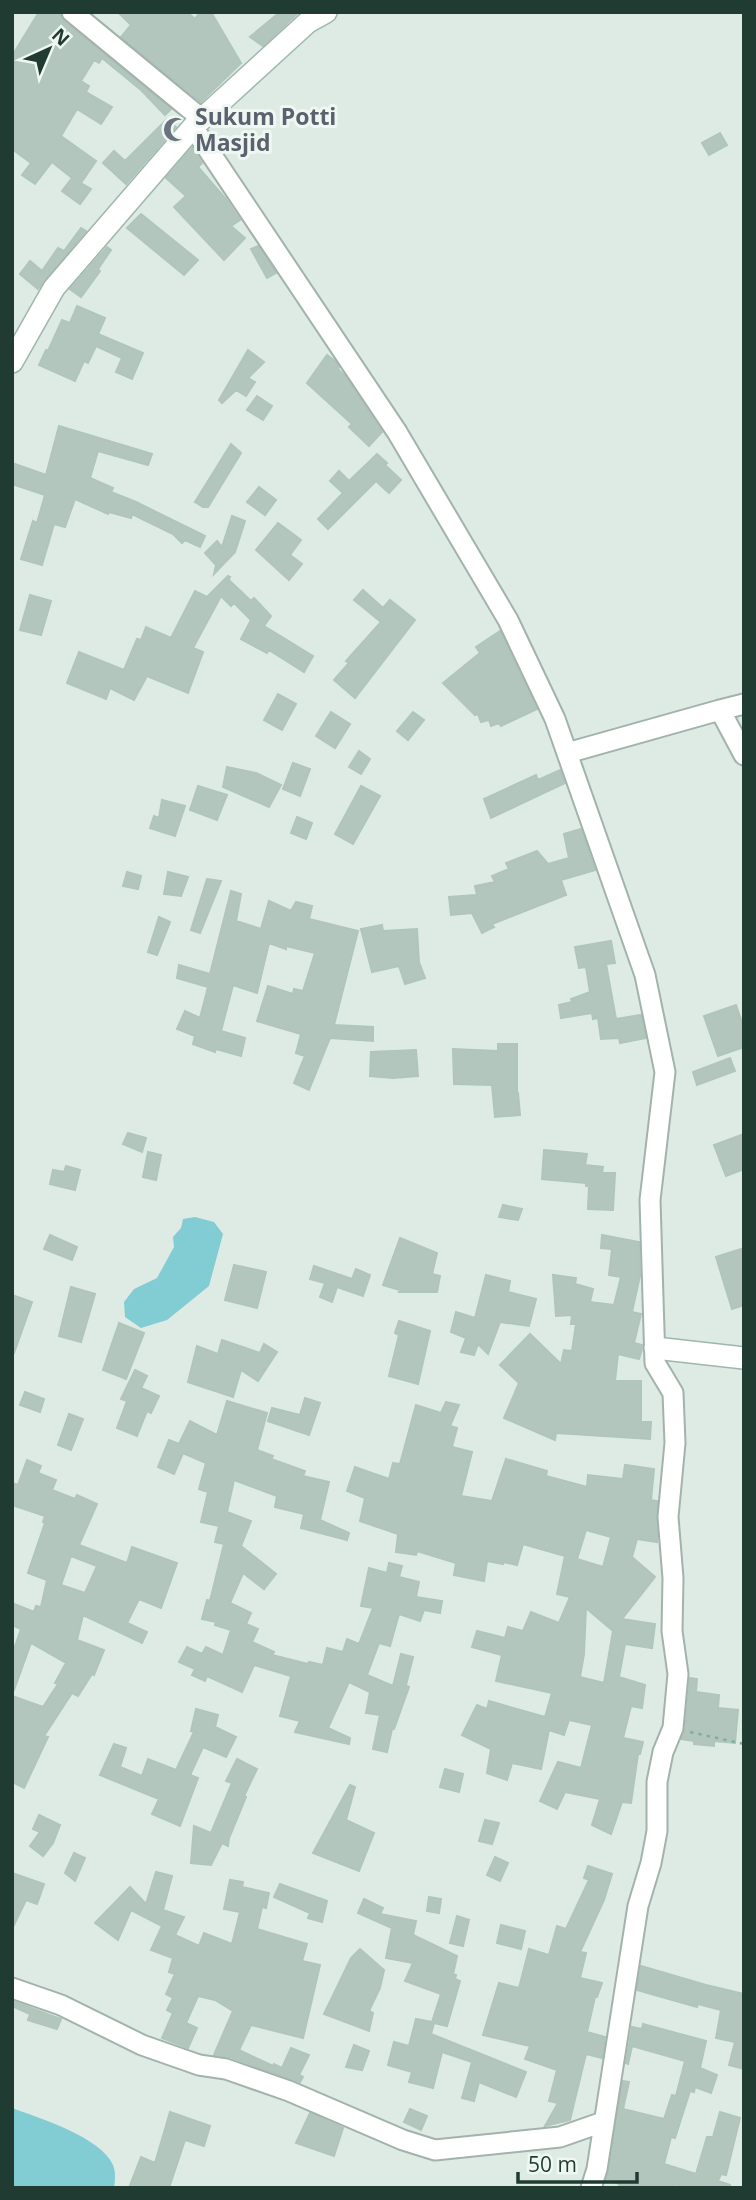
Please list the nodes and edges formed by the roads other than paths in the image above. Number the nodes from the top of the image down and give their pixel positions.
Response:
1 (72, 12) edge
2 (326, 12) edge
3 (197, 123) junction
4 (21, 331) edge
5 (12, 362) edge
6 (744, 704) edge
7 (720, 710) junction
8 (567, 754) junction
9 (744, 755) edge
10 (654, 1348) junction
11 (744, 1358) edge
12 (12, 1988) edge
13 (603, 2122) junction
14 (591, 2188) edge

1 - 3 street
2 - 3 street
3 - 4 street
3 - 8 street
4 - 5 street
6 - 7 street
7 - 8 street
7 - 9 street
8 - 10 street
10 - 11 street
10 - 13 street
12 - 13 street
13 - 14 street

